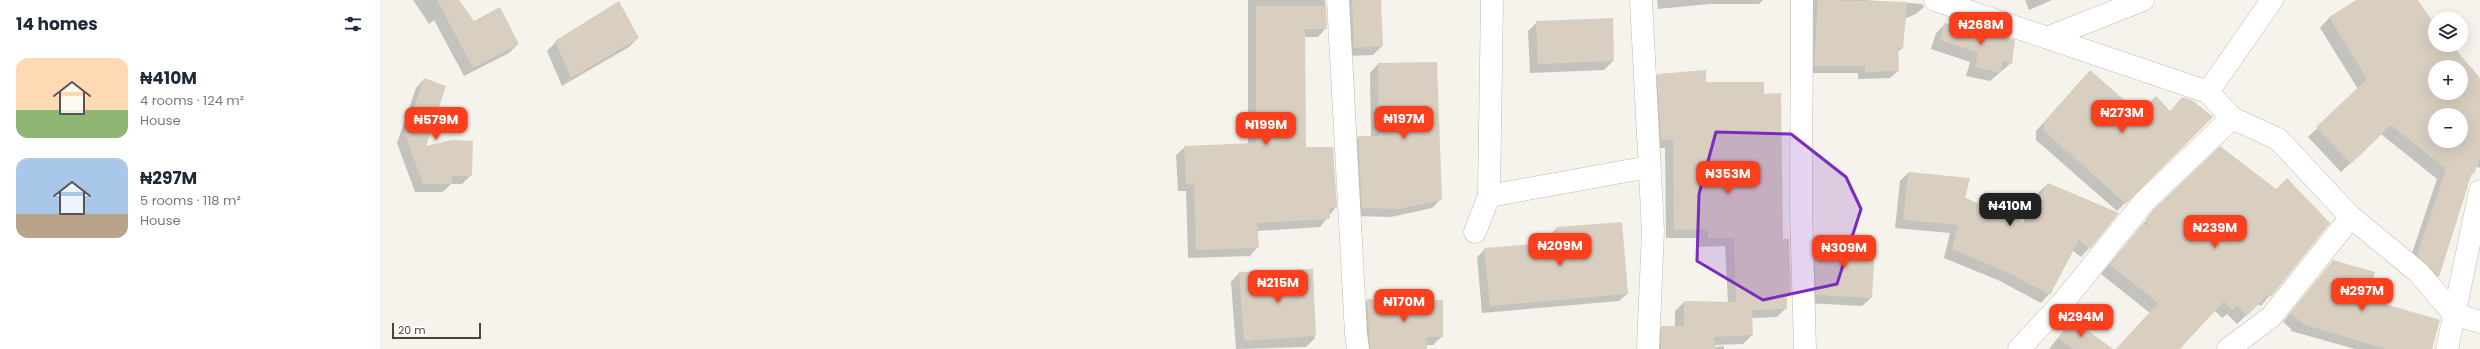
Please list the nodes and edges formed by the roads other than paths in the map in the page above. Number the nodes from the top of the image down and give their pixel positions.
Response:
1 (1338, 0) edge
2 (1492, 0) edge
3 (1641, 0) edge
4 (1802, 0) edge
5 (1936, 0) edge
6 (2144, 0) edge
7 (2272, 0) edge
8 (2049, 37) junction
9 (2208, 92) junction
10 (2232, 118) junction
11 (1649, 167) junction
12 (2480, 191) edge
13 (1489, 196) junction
14 (2351, 217) junction
15 (1475, 232) dead end
16 (2454, 314) junction
17 (2480, 322) edge
18 (1358, 349) edge
19 (1648, 349) edge
20 (1804, 349) edge
21 (2019, 349) edge
22 (2228, 349) edge
23 (2447, 349) edge

1 - 18 street
2 - 13 street
3 - 11 street
4 - 20 street
5 - 8 street
6 - 8 street
7 - 9 street
8 - 9 street
9 - 10 street
10 - 14 street
10 - 21 street
11 - 13 street
11 - 19 street
12 - 16 street
13 - 15 street
14 - 16 street
14 - 22 street
16 - 17 street
16 - 23 street

